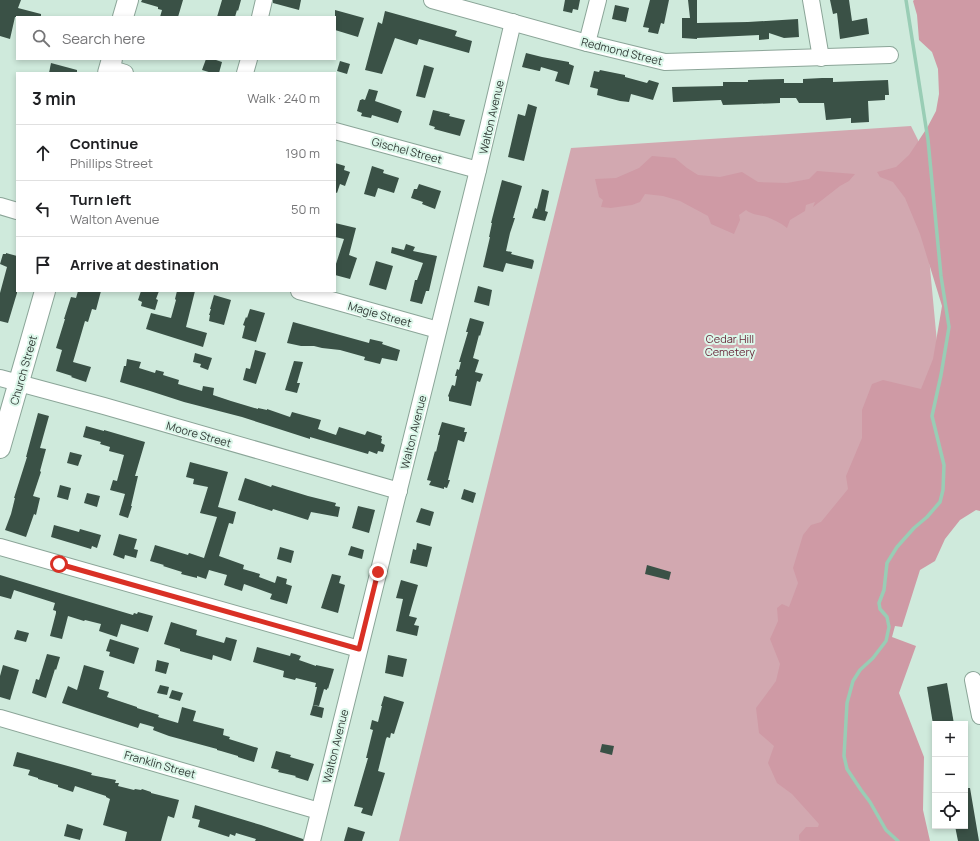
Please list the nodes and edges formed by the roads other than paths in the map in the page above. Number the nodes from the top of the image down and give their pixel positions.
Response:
1 (128, 0) edge
2 (264, 0) edge
3 (598, 0) edge
4 (811, 0) edge
5 (439, 1) edge
6 (124, 16) edge
7 (260, 16) edge
8 (513, 22) junction
9 (587, 43) junction
10 (890, 55) dead end
11 (821, 58) junction
12 (249, 60) edge
13 (245, 72) edge
14 (336, 131) edge
15 (478, 170) junction
16 (0, 206) edge
17 (16, 211) edge
18 (45, 292) edge
19 (303, 292) edge
20 (438, 330) junction
21 (9, 380) edge
22 (0, 448) edge
23 (398, 492) junction
24 (0, 547) edge
25 (359, 649) junction
26 (973, 680) dead end
27 (980, 716) edge
28 (0, 718) edge
29 (320, 811) junction
30 (312, 841) edge

1 - 6 main road
2 - 7 street
3 - 9 street
4 - 11 street
5 - 8 street, Redmond Street
8 - 9 street, Redmond Street
8 - 15 street, Walton Avenue
9 - 11 street, Redmond Street
10 - 11 street, Redmond Street
12 - 13 street
14 - 15 street, Gischel Street
15 - 20 street, Walton Avenue
16 - 17 street
18 - 21 main road, Church Street
19 - 20 street, Magie Street
20 - 23 street, Walton Avenue
21 - 22 main road, Church Street
21 - 23 street, Moore Street
23 - 25 street, Walton Avenue
24 - 25 street
25 - 29 street, Walton Avenue
26 - 27 street
28 - 29 street, Franklin Street
29 - 30 street, Walton Avenue

